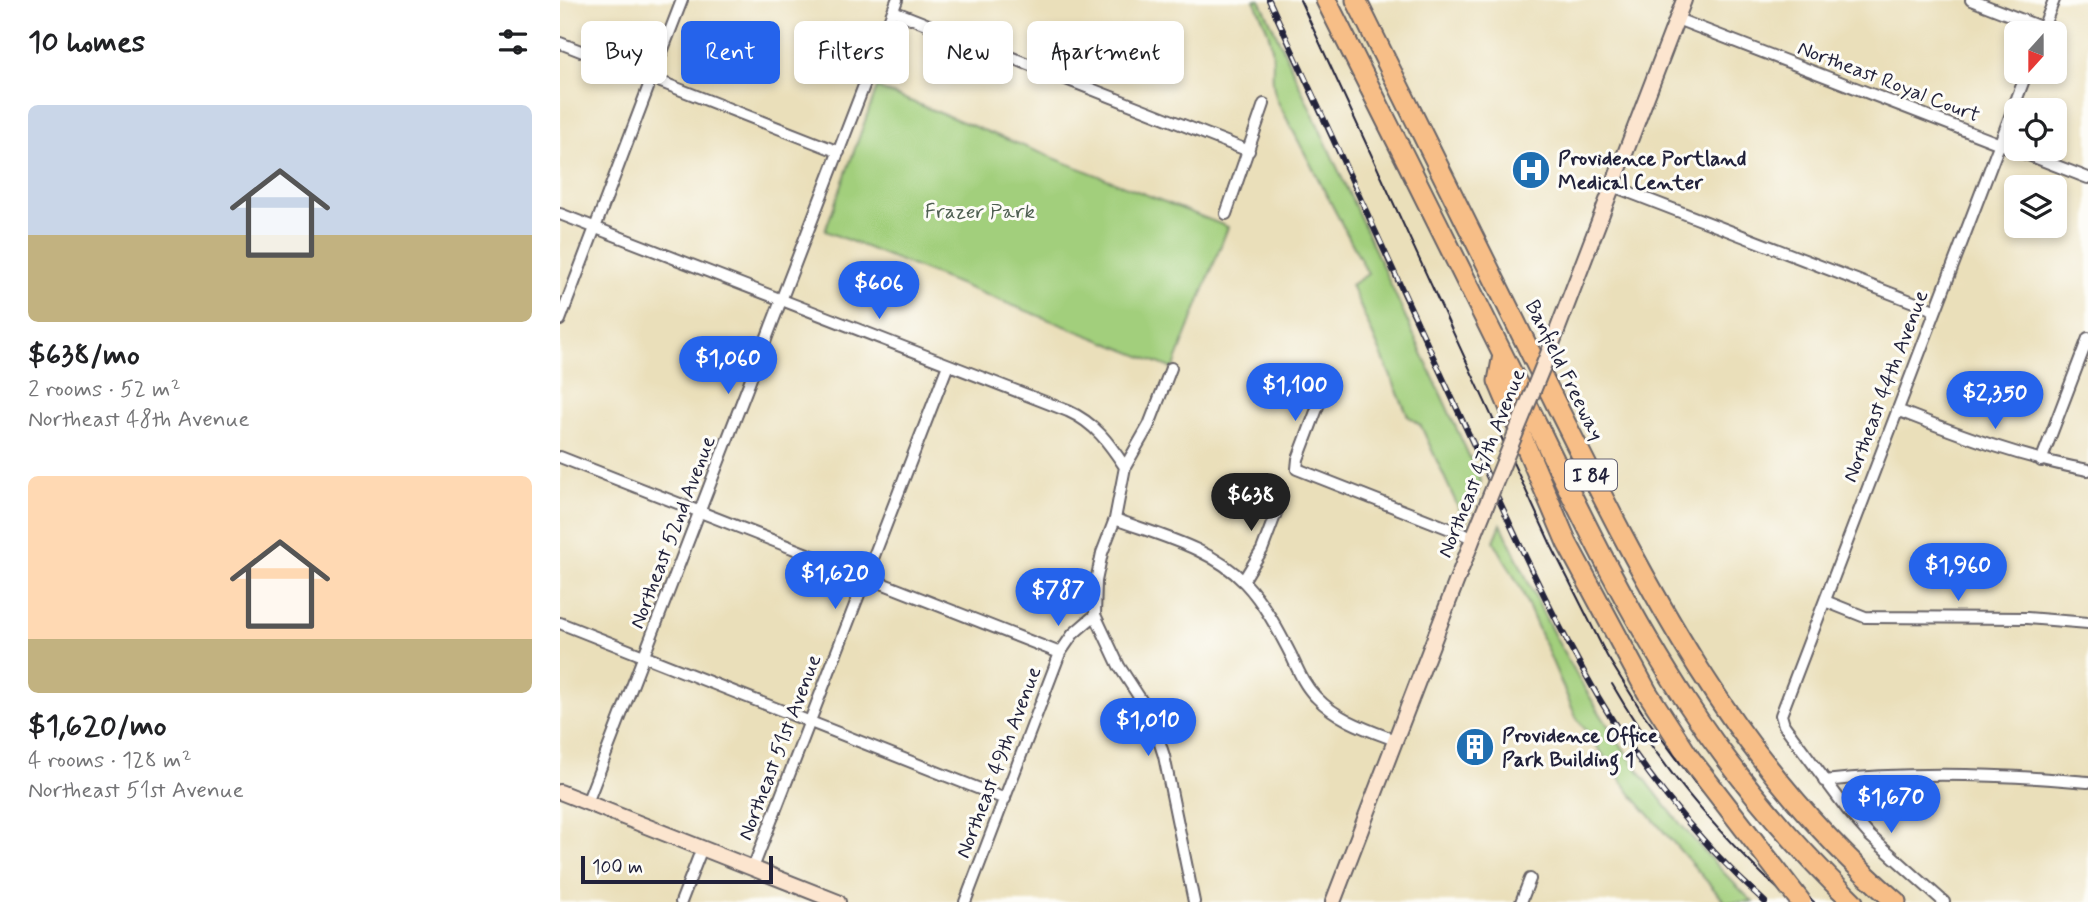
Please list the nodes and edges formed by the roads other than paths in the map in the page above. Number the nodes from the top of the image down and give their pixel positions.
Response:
1 (682, 0) edge
2 (897, 0) edge
3 (1326, 0) edge
4 (1356, 0) edge
5 (1684, 0) edge
6 (1970, 0) edge
7 (2054, 0) edge
8 (893, 12) junction
9 (1677, 19) junction
10 (2019, 21) edge
11 (2046, 21) edge
12 (667, 39) edge
13 (560, 43) edge
14 (581, 51) edge
15 (644, 84) edge
16 (658, 84) edge
17 (665, 84) edge
18 (2022, 84) edge
19 (648, 88) junction
20 (1264, 104) dead end
21 (1999, 144) junction
22 (1249, 151) junction
23 (839, 152) junction
24 (2088, 178) edge
25 (1613, 186) junction
26 (560, 214) edge
27 (1226, 214) dead end
28 (594, 227) junction
29 (783, 301) junction
30 (1934, 310) junction
31 (560, 320) edge
32 (2088, 338) edge
33 (1503, 355) junction
34 (948, 365) junction
35 (1171, 368) dead end
36 (1326, 384) dead end
37 (1897, 410) junction
38 (560, 457) edge
39 (2042, 461) junction
40 (1125, 467) junction
41 (2088, 470) edge
42 (1282, 497) dead end
43 (700, 510) junction
44 (1115, 519) junction
45 (1474, 536) junction
46 (865, 577) junction
47 (1243, 581) junction
48 (1825, 601) junction
49 (1095, 615) junction
50 (560, 623) edge
51 (2088, 623) edge
52 (1060, 653) junction
53 (644, 656) junction
54 (810, 722) junction
55 (1395, 740) junction
56 (1824, 780) junction
57 (2088, 782) edge
58 (560, 792) edge
59 (1005, 799) junction
60 (587, 803) junction
61 (702, 848) junction
62 (753, 868) junction
63 (1530, 879) dead end
64 (681, 902) edge
65 (838, 902) edge
66 (965, 902) edge
67 (1194, 902) edge
68 (1333, 902) edge
69 (1521, 902) edge
70 (1801, 902) edge
71 (1853, 902) edge
72 (1896, 902) edge
73 (1944, 902) edge

1 - 12 street
2 - 8 street, Northeast 52nd Avenue
3 - 33 highway, I 84
4 - 72 highway, Banfield Freeway / I 84
5 - 9 main road, Northeast 47th Avenue
6 - 10 street
7 - 11 street
8 - 22 street
8 - 23 street, Northeast 52nd Avenue
9 - 21 street, Northeast Royal Court
9 - 25 main road, Northeast 47th Avenue
13 - 14 street
15 - 19 street
16 - 19 street
17 - 23 street
18 - 21 street, Northeast 44th Avenue
19 - 28 street
20 - 22 street
21 - 24 street, Northeast Royal Court
21 - 30 street, Northeast 44th Avenue
22 - 27 street
23 - 29 street, Northeast 52nd Avenue
25 - 30 street
25 - 45 main road, Northeast 47th Avenue, bridge
26 - 28 street
28 - 29 street
28 - 31 street
29 - 34 street
29 - 43 street, Northeast 52nd Avenue
30 - 37 street, Northeast 44th Avenue
32 - 39 street
33 - 70 highway, bridge
33 - 71 highway, I 84
34 - 40 street
34 - 46 street, Northeast 51st Avenue
35 - 40 street
36 - 45 street
37 - 39 street
37 - 48 street, Northeast 44th Avenue
38 - 43 street
39 - 41 street
40 - 44 street
42 - 47 street
43 - 46 street
43 - 53 street, Northeast 52nd Avenue
44 - 47 street
44 - 49 street
45 - 55 main road, Northeast 47th Avenue
46 - 52 street
46 - 54 street, Northeast 51st Avenue
47 - 55 street
48 - 51 street
48 - 56 street, Northeast 44th Avenue
49 - 52 street, Northeast 49th Avenue
49 - 67 street
50 - 53 street
52 - 59 street, Northeast 49th Avenue
53 - 54 street
53 - 60 street, Northeast 52nd Avenue
54 - 59 street
54 - 62 street, Northeast 51st Avenue
55 - 68 main road, Northeast 47th Avenue
56 - 57 street
56 - 73 street
58 - 60 main road
59 - 66 street, Northeast 49th Avenue
60 - 61 main road
61 - 62 main road
61 - 64 street
62 - 65 main road
63 - 69 street

